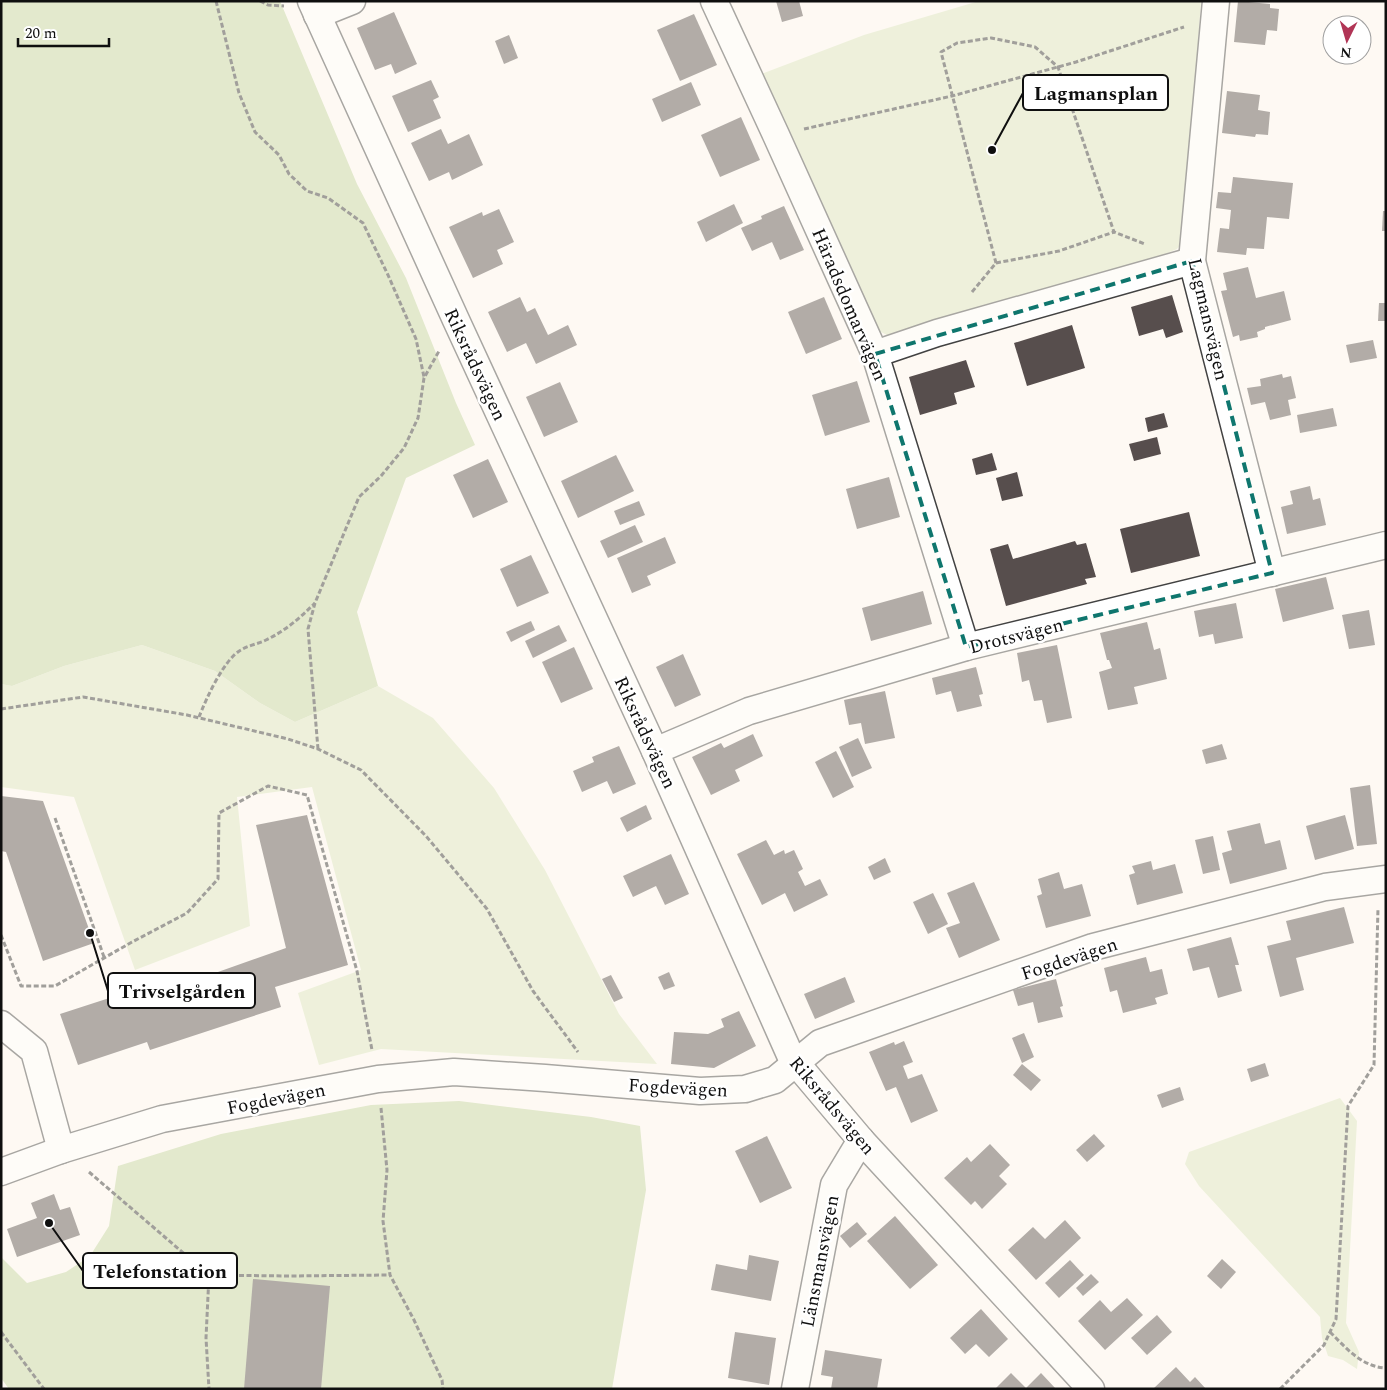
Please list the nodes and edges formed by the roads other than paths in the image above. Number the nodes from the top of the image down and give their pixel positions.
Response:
1 (352, 1) edge
2 (714, 1) edge
3 (314, 8) edge
4 (1215, 9) edge
5 (1192, 261) junction
6 (875, 354) junction
7 (1386, 545) edge
8 (1272, 573) junction
9 (966, 647) junction
10 (655, 751) junction
11 (1382, 879) edge
12 (1, 1024) edge
13 (796, 1064) junction
14 (861, 1140) junction
15 (61, 1150) junction
16 (1, 1172) edge
17 (796, 1389) edge
18 (1091, 1389) edge

1 - 3 street
2 - 6 street, Häradsdomarvägen
3 - 10 street, Riksrådsvägen
4 - 5 street, Lagmansvägen
5 - 6 street
5 - 8 street, Lagmansvägen
6 - 9 street, Häradsdomarvägen
7 - 8 street, Drotsvägen
8 - 9 street, Drotsvägen
9 - 10 street, Drotsvägen
10 - 13 street, Riksrådsvägen
11 - 13 street, Fogdevägen
12 - 15 street
13 - 14 street, Riksrådsvägen
13 - 15 street, Fogdevägen
14 - 17 street, Länsmansvägen
14 - 18 street, Riksrådsvägen
15 - 16 street, Fogdevägen

